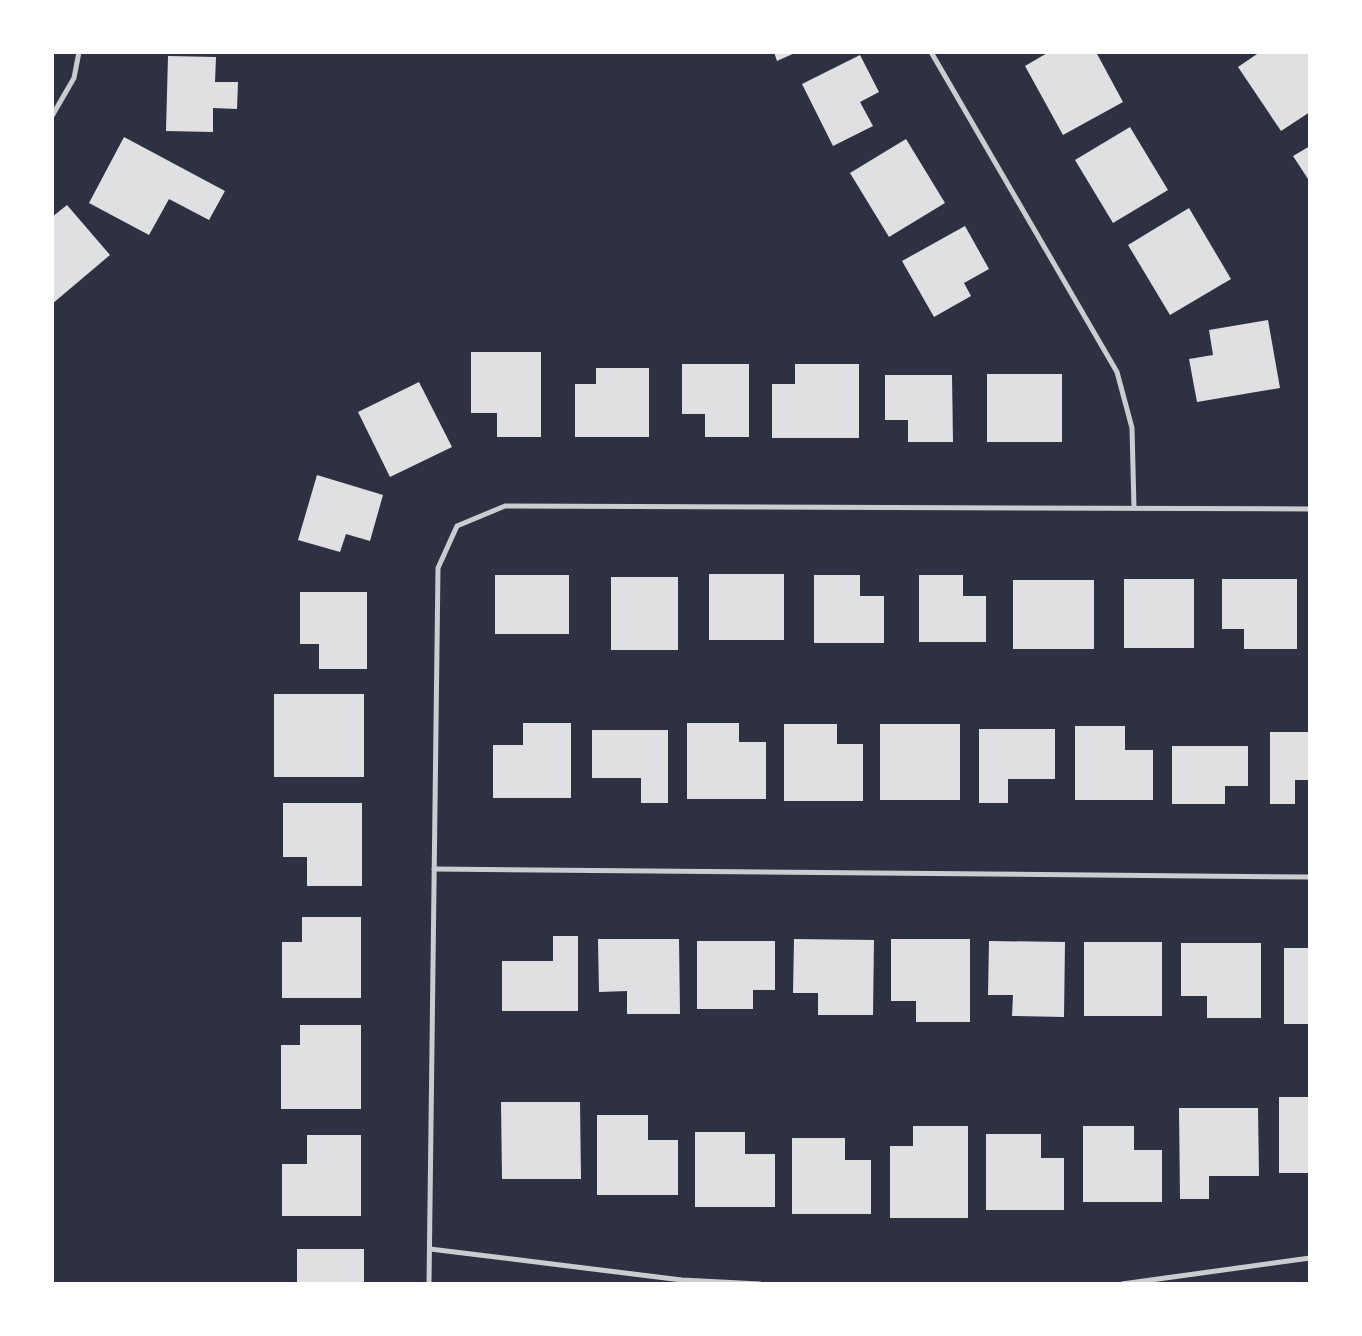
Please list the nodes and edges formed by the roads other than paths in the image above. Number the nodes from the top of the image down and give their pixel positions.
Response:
1 (79, 52) edge
2 (931, 52) edge
3 (52, 116) edge
4 (1134, 508) junction
5 (1310, 509) edge
6 (434, 869) junction
7 (1310, 877) edge
8 (430, 1250) junction
9 (1310, 1258) edge
10 (430, 1284) edge
11 (760, 1284) edge
12 (1122, 1284) edge

1 - 3 street
2 - 4 street
4 - 5 street
4 - 6 street
6 - 7 street
6 - 8 street
8 - 10 street
8 - 11 street
9 - 12 street

